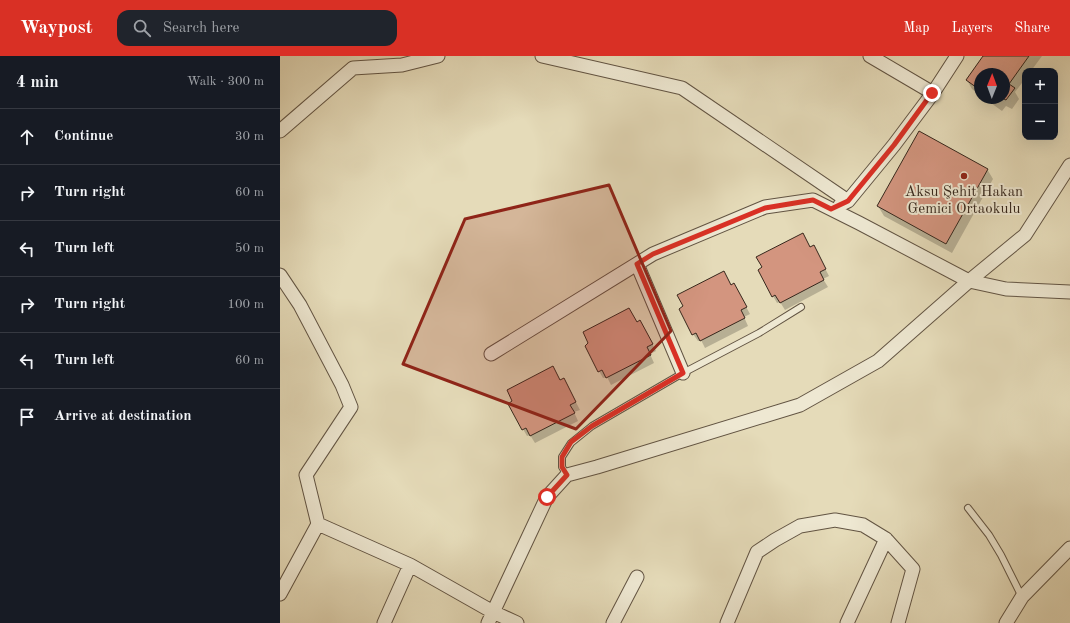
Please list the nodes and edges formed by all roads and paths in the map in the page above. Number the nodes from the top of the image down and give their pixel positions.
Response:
1 (438, 56) edge
2 (542, 56) edge
3 (870, 56) edge
4 (957, 56) edge
5 (932, 93) junction
6 (280, 131) edge
7 (1070, 166) edge
8 (848, 201) junction
9 (831, 209) junction
10 (637, 264) junction
11 (280, 275) edge
12 (968, 281) junction
13 (1070, 292) edge
14 (801, 307) dead end
15 (491, 354) dead end
16 (683, 373) junction
17 (567, 475) junction
18 (968, 508) dead end
19 (318, 524) junction
20 (886, 540) junction
21 (1070, 548) edge
22 (410, 565) junction
23 (637, 577) dead end
24 (280, 594) edge
25 (1022, 597) junction
26 (490, 617) edge
27 (384, 623) edge
28 (517, 623) edge
29 (613, 623) edge
30 (727, 623) edge
31 (847, 623) edge
32 (898, 623) edge
33 (1006, 623) edge

1 - 6 street
2 - 8 street
3 - 5 street
4 - 5 street
5 - 8 street
7 - 12 street
8 - 9 street
9 - 10 street
9 - 12 street
10 - 15 street
10 - 16 street
11 - 19 street
12 - 13 street
12 - 17 street
14 - 16 lane
16 - 17 lane
17 - 26 street
18 - 25 lane
19 - 22 street
19 - 24 street
20 - 30 street
20 - 31 street
20 - 32 street
21 - 25 street
22 - 26 street
22 - 27 street
23 - 29 street
25 - 33 street
26 - 28 street

